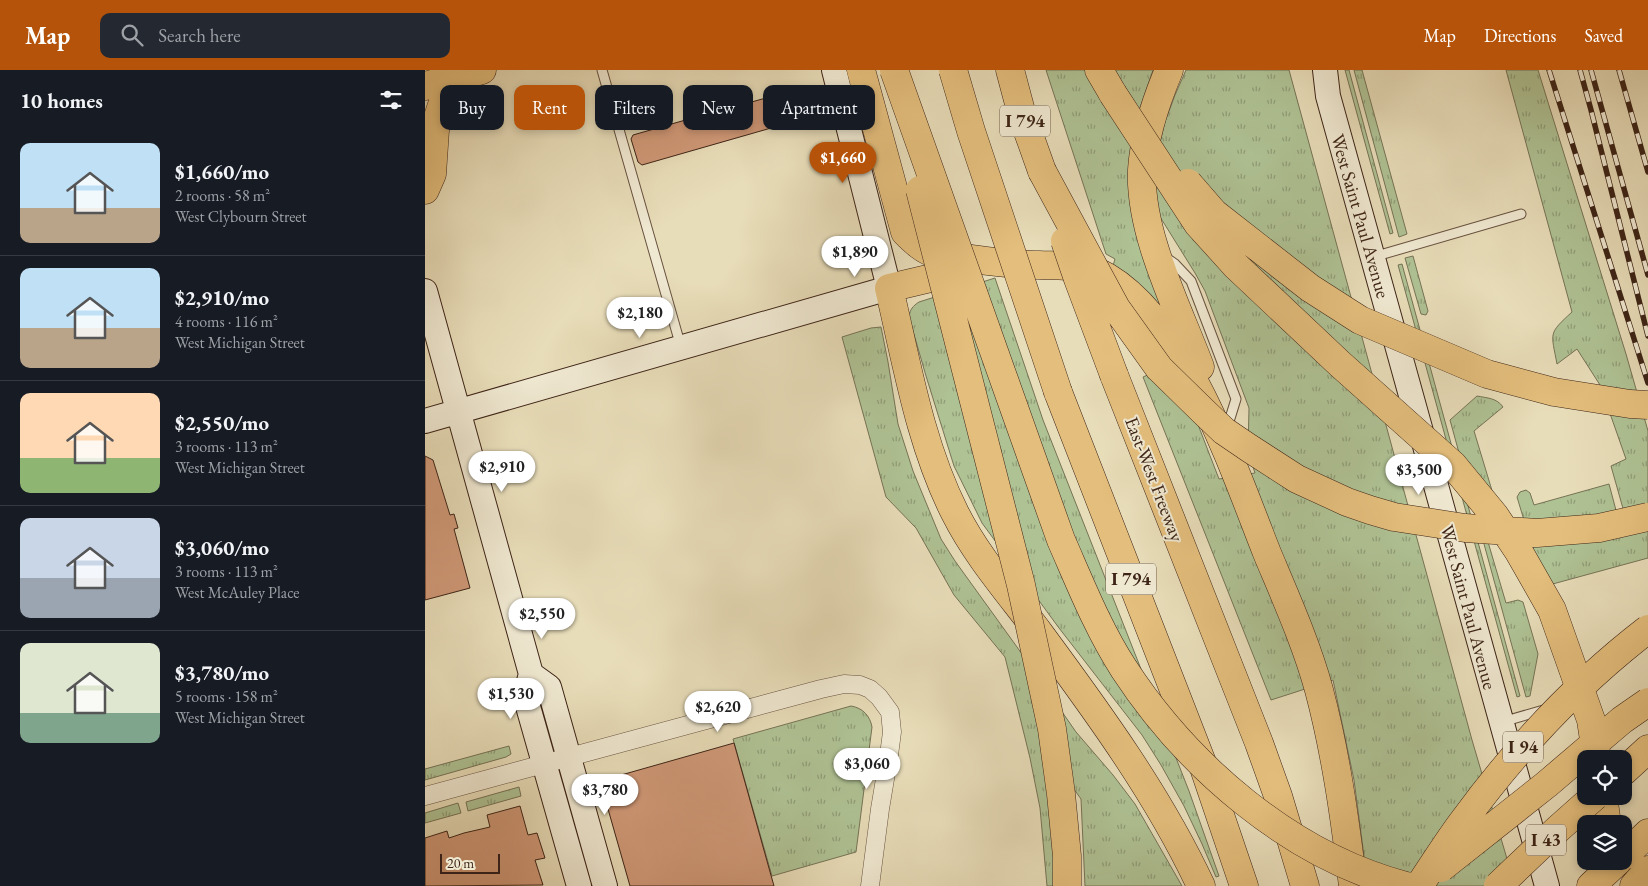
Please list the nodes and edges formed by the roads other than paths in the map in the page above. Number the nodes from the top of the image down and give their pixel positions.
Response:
1 (602, 70) edge
2 (834, 70) edge
3 (861, 70) edge
4 (889, 70) edge
5 (893, 70) edge
6 (953, 70) edge
7 (1010, 70) edge
8 (1099, 70) edge
9 (1169, 70) edge
10 (1311, 70) edge
11 (1325, 70) edge
12 (471, 73) edge
13 (425, 86) edge
14 (1113, 94) junction
15 (1328, 96) junction
16 (1042, 171) junction
17 (425, 190) edge
18 (1521, 214) dead end
19 (1373, 257) junction
20 (996, 262) junction
21 (889, 288) junction
22 (425, 291) edge
23 (681, 348) junction
24 (1648, 406) edge
25 (459, 412) junction
26 (425, 421) edge
27 (1222, 440) junction
28 (1648, 517) edge
29 (1648, 628) edge
30 (531, 674) junction
31 (1648, 702) edge
32 (1557, 706) dead end
33 (1501, 722) junction
34 (1648, 749) edge
35 (1596, 750) edge
36 (568, 756) junction
37 (544, 763) junction
38 (1632, 764) edge
39 (425, 796) edge
40 (1585, 805) edge
41 (1648, 833) edge
42 (1632, 848) edge
43 (1608, 870) edge
44 (1612, 870) edge
45 (1648, 870) edge
46 (579, 886) edge
47 (605, 886) edge
48 (870, 886) edge
49 (1067, 886) edge
50 (1201, 886) edge
51 (1244, 886) edge
52 (1305, 886) edge
53 (1353, 886) edge
54 (1406, 886) edge
55 (1418, 886) edge
56 (1498, 886) edge
57 (1547, 886) edge
58 (1591, 886) edge
59 (1614, 886) edge
60 (1634, 886) edge

1 - 23 lane
2 - 21 street
3 - 20 main road
4 - 49 main road, bridge
5 - 54 main road, bridge
6 - 51 main road, I 794, bridge
7 - 16 main road, East-West Freeway / I 794
8 - 14 main road
9 - 27 main road
10 - 15 street, West Saint Paul Avenue
11 - 15 street, West Saint Paul Avenue
12 - 13 main road
12 - 17 main road
14 - 24 main road, bridge
14 - 35 main road, bridge
15 - 19 street, West Saint Paul Avenue
16 - 28 main road, bridge
16 - 52 main road, East-West Freeway / I 794, bridge
18 - 19 lane
19 - 33 street, West Saint Paul Avenue
20 - 21 main road
20 - 27 main road
21 - 23 street
21 - 50 main road
22 - 25 street
23 - 25 street
25 - 26 street
25 - 30 street
27 - 53 main road
29 - 55 main road, I 94, bridge
30 - 36 street
30 - 37 street
31 - 55 main road, bridge
32 - 33 lane
33 - 57 street, West Saint Paul Avenue
34 - 38 main road
36 - 37 street
36 - 47 street
36 - 48 street
37 - 39 street
37 - 46 street
40 - 56 main road, I 43, bridge
41 - 42 main road
43 - 58 main road
44 - 59 main road
45 - 60 main road

